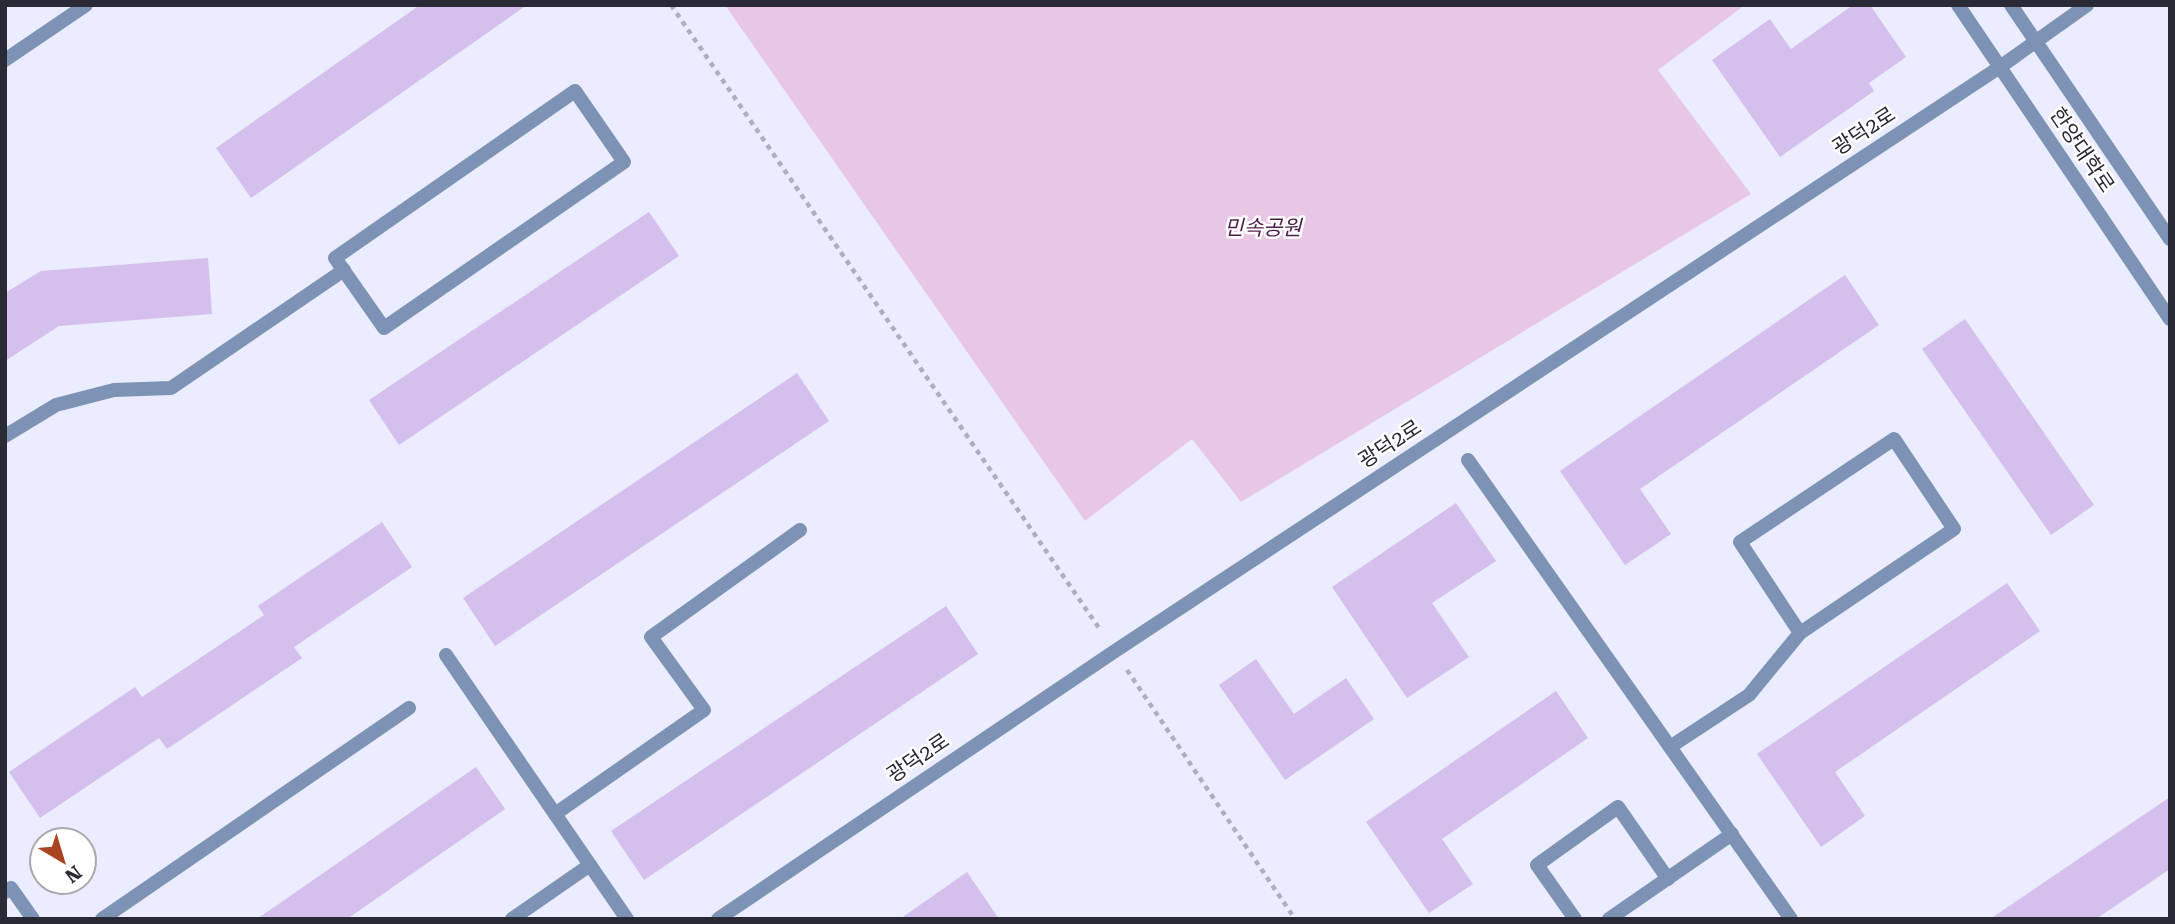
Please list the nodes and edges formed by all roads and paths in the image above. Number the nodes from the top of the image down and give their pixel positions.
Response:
1 (86, 5) edge
2 (671, 5) edge
3 (1958, 5) edge
4 (2011, 5) edge
5 (2087, 5) edge
6 (2036, 41) junction
7 (5, 60) edge
8 (2000, 66) junction
9 (2170, 239) edge
10 (344, 270) junction
11 (2170, 319) edge
12 (5, 436) edge
13 (1468, 460) dead end
14 (800, 530) dead end
15 (1800, 632) junction
16 (1115, 651) junction
17 (446, 656) dead end
18 (409, 708) dead end
19 (1670, 747) junction
20 (555, 814) junction
21 (1732, 834) junction
22 (590, 865) junction
23 (1668, 878) junction
24 (5, 892) edge
25 (33, 919) edge
26 (102, 919) edge
27 (512, 919) edge
28 (627, 919) edge
29 (718, 919) edge
30 (1295, 919) edge
31 (1575, 919) edge
32 (1609, 919) edge
33 (1791, 919) edge

1 - 7 street
2 - 16 path
3 - 8 street, 한양대학로
4 - 6 street, 한양대학로
5 - 6 street, 광덕2로
6 - 8 street, 광덕2로
6 - 9 street, 한양대학로
8 - 11 street, 한양대학로
8 - 16 street, 광덕2로
10 - 10 street
10 - 12 street
13 - 19 street
14 - 20 street
15 - 15 street
15 - 19 street
16 - 29 street, 광덕2로
16 - 30 path
17 - 20 street
18 - 26 street
19 - 21 street
20 - 22 street
21 - 23 street
21 - 33 street
22 - 27 street
22 - 28 street
23 - 31 street
23 - 32 street
24 - 25 street

